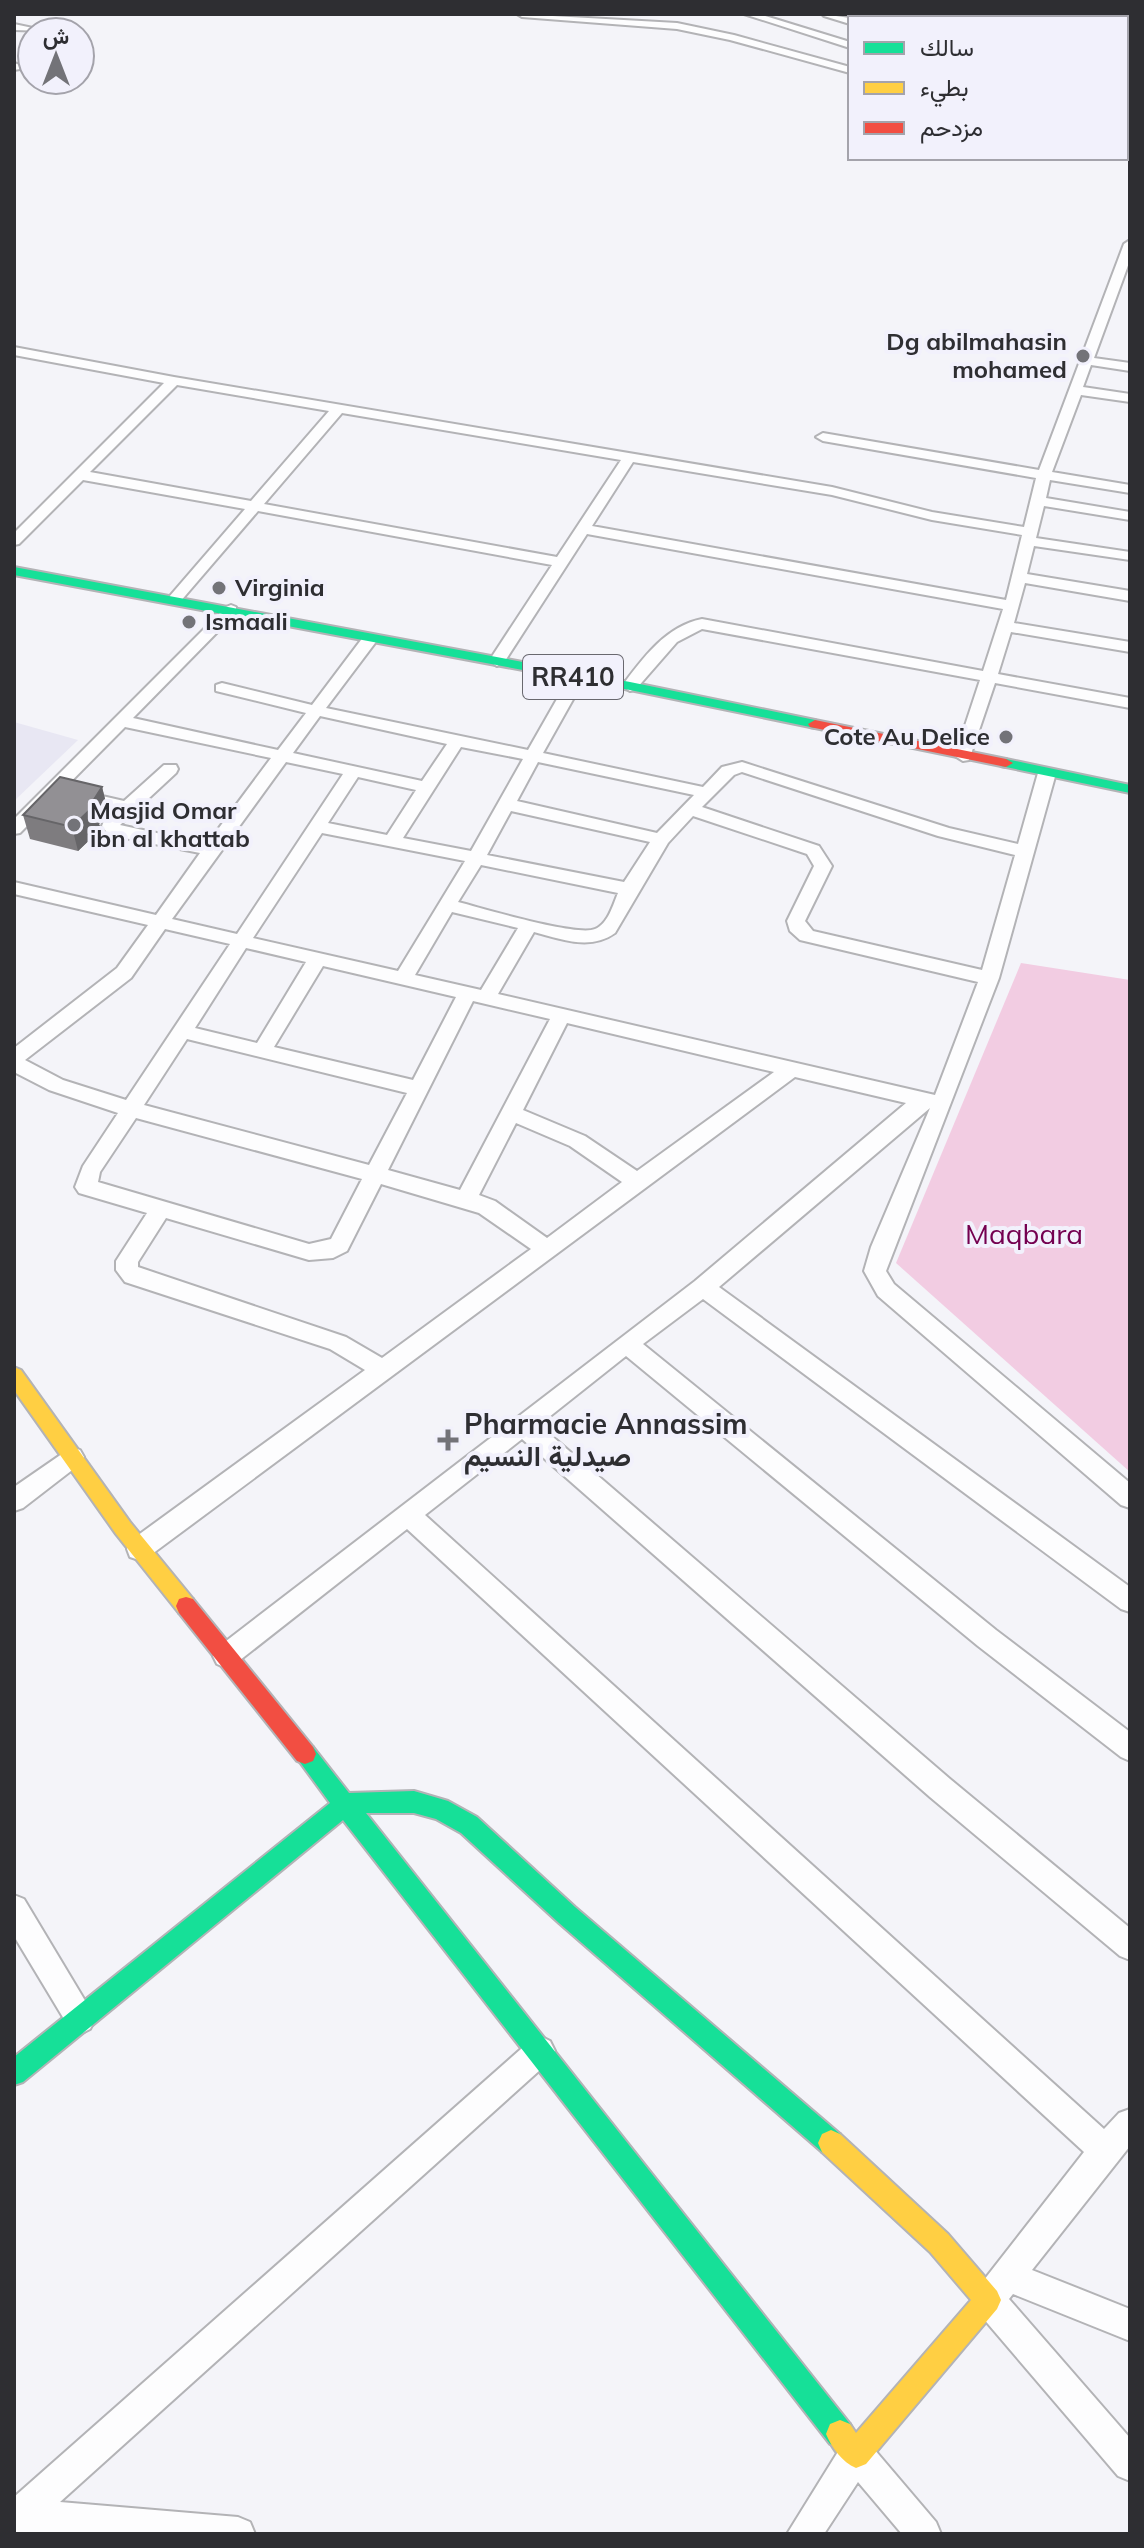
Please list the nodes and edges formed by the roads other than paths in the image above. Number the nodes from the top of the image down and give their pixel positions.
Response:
1 (523, 14) edge
2 (606, 14) edge
3 (676, 14) edge
4 (749, 14) edge
5 (799, 14) edge
6 (827, 14) edge
7 (624, 20) junction
8 (848, 20) edge
9 (777, 22) junction
10 (736, 36) junction
11 (848, 44) edge
12 (848, 69) edge
13 (1130, 244) edge
14 (14, 351) edge
15 (1087, 361) junction
16 (1130, 367) edge
17 (174, 381) junction
18 (1076, 390) junction
19 (1130, 398) edge
20 (339, 408) junction
21 (823, 437) dead end
22 (629, 458) junction
23 (81, 475) junction
24 (1044, 475) junction
25 (1130, 489) edge
26 (1037, 501) junction
27 (253, 508) junction
28 (1130, 516) edge
29 (585, 529) junction
30 (1029, 536) junction
31 (14, 541) edge
32 (1130, 556) edge
33 (562, 562) junction
34 (14, 571) edge
35 (1019, 577) junction
36 (1130, 596) edge
37 (174, 600) junction
38 (1012, 606) junction
39 (231, 610) junction
40 (1005, 626) junction
41 (370, 639) junction
42 (1130, 647) edge
43 (497, 661) junction
44 (988, 675) junction
45 (577, 678) junction
46 (630, 686) junction
47 (222, 688) dead end
48 (1130, 703) edge
49 (316, 712) junction
50 (122, 721) junction
51 (458, 739) junction
52 (536, 754) junction
53 (963, 756) junction
54 (283, 757) junction
55 (170, 769) dead end
56 (353, 772) junction
57 (1047, 773) junction
58 (427, 787) junction
59 (1130, 789) edge
60 (55, 790) junction
61 (708, 793) junction
62 (506, 804) junction
63 (127, 807) junction
64 (692, 810) junction
65 (319, 827) junction
66 (14, 829) edge
67 (661, 839) junction
68 (391, 842) junction
69 (211, 850) junction
70 (1026, 852) junction
71 (476, 858) junction
72 (14, 888) edge
73 (629, 889) junction
74 (447, 905) junction
75 (160, 923) junction
76 (529, 925) junction
77 (241, 941) junction
78 (318, 959) junction
79 (989, 978) junction
80 (403, 979) junction
81 (478, 995) junction
82 (562, 1015) junction
83 (180, 1031) junction
84 (262, 1051) junction
85 (14, 1060) edge
86 (790, 1070) junction
87 (419, 1089) junction
88 (932, 1102) junction
89 (130, 1109) junction
90 (511, 1114) junction
91 (374, 1175) junction
92 (637, 1183) junction
93 (466, 1199) junction
94 (160, 1210) junction
95 (547, 1249) junction
96 (703, 1287) junction
97 (627, 1344) junction
98 (380, 1368) junction
99 (14, 1375) edge
100 (522, 1425) junction
101 (72, 1457) junction
102 (1130, 1498) edge
103 (14, 1501) edge
104 (409, 1516) junction
105 (139, 1549) junction
106 (1130, 1601) edge
107 (226, 1656) junction
108 (1130, 1748) edge
109 (346, 1804) junction
110 (14, 1909) edge
111 (1130, 1946) edge
112 (80, 2019) junction
113 (540, 2051) junction
114 (14, 2073) edge
115 (1130, 2124) edge
116 (1105, 2150) junction
117 (998, 2288) junction
118 (1130, 2325) edge
119 (856, 2454) junction
120 (1130, 2464) edge
121 (17, 2515) edge
122 (238, 2534) edge
123 (804, 2534) edge
124 (924, 2534) edge

1 - 7 street
2 - 7 street
3 - 10 street
4 - 9 street
5 - 9 street
6 - 8 street
7 - 10 street
9 - 10 street
9 - 11 street
10 - 12 street
13 - 15 street
14 - 17 street
15 - 16 street
15 - 18 street
17 - 20 street
17 - 23 street
18 - 19 street
18 - 24 street
20 - 22 street
20 - 27 street
21 - 24 street
22 - 29 street
22 - 30 street
23 - 27 street
23 - 31 street
24 - 25 street
24 - 26 street
26 - 28 street
26 - 30 street
27 - 33 street
27 - 37 street
29 - 33 street
29 - 38 street
30 - 32 street
30 - 35 street
33 - 43 street
34 - 37 main road, RR410
35 - 36 street
35 - 38 street
37 - 39 main road, RR410
38 - 40 street
39 - 41 main road, RR410
39 - 50 street
40 - 42 street
40 - 44 street
41 - 43 main road, RR410
41 - 49 street
43 - 45 main road, RR410
44 - 46 street
44 - 48 street
44 - 53 street
45 - 46 main road, RR410
45 - 52 street
46 - 53 main road, RR410
47 - 49 street
49 - 51 street
49 - 54 street
50 - 54 street
50 - 60 street
51 - 52 street
51 - 58 street
52 - 61 street
52 - 62 street
53 - 57 main road, RR410
54 - 56 street
54 - 69 street
55 - 63 street
56 - 58 street
56 - 65 street
57 - 59 main road, RR410
57 - 70 street
58 - 68 street
60 - 63 street
60 - 66 street
61 - 64 street
61 - 70 street
62 - 67 street
62 - 71 street
63 - 69 street
64 - 67 street
64 - 79 street
65 - 68 street
65 - 77 street
67 - 73 street
68 - 71 street
69 - 75 street
70 - 79 street
71 - 73 street
71 - 74 street
72 - 75 street
73 - 76 street
74 - 76 street
74 - 80 street
75 - 77 street
75 - 85 street
76 - 81 street
77 - 78 street
77 - 83 street
78 - 80 street
78 - 84 street
79 - 88 street
80 - 81 street
81 - 82 street
81 - 87 street
82 - 86 street
82 - 90 street
83 - 84 street
83 - 89 street
84 - 87 street
85 - 89 street
86 - 88 street
86 - 92 street
87 - 91 street
88 - 96 street
88 - 102 street
89 - 91 street
89 - 94 street
90 - 92 street
90 - 93 street
91 - 93 street
91 - 94 street
92 - 95 street
93 - 95 street
94 - 98 street
95 - 98 street
96 - 97 street
96 - 106 street
97 - 100 street
97 - 108 street
98 - 105 street
99 - 101 main road
100 - 104 street
100 - 111 street
101 - 103 street
101 - 105 main road
104 - 107 street
104 - 116 street
105 - 107 main road
107 - 109 main road
109 - 112 main road
109 - 113 main road
109 - 117 main road
110 - 112 street
112 - 114 main road
113 - 119 main road
113 - 121 street
115 - 116 street
116 - 117 street
117 - 118 street
117 - 119 main road
117 - 120 street
119 - 123 street
119 - 124 street
121 - 122 street

